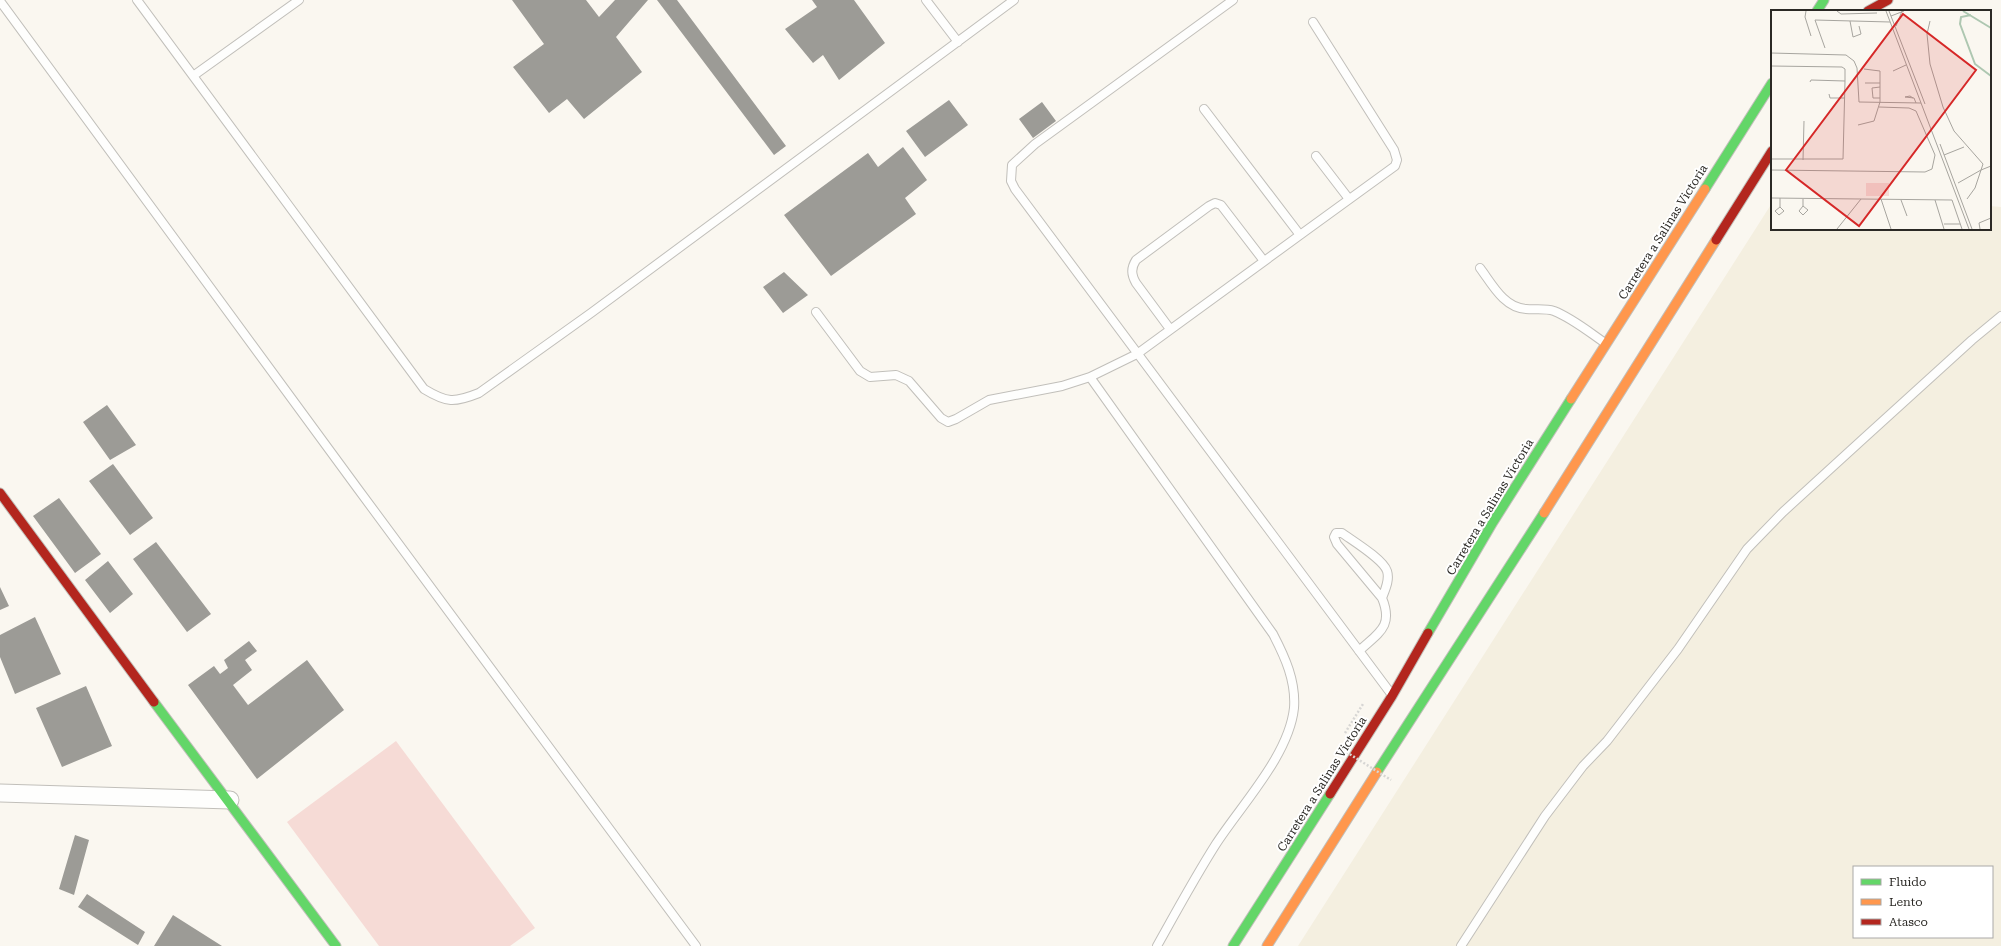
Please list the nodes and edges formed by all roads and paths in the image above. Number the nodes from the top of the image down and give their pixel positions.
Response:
1 (137, 0) edge
2 (299, 0) edge
3 (926, 0) edge
4 (1014, 0) edge
5 (1233, 0) edge
6 (1824, 0) edge
7 (1866, 0) edge
8 (1888, 0) edge
9 (0, 1) edge
10 (1818, 10) edge
11 (1861, 10) edge
12 (1870, 10) edge
13 (1313, 22) dead end
14 (958, 42) junction
15 (193, 76) junction
16 (1771, 85) edge
17 (1204, 110) dead end
18 (1771, 153) edge
19 (1316, 156) dead end
20 (1349, 199) junction
21 (1300, 235) junction
22 (1264, 261) junction
23 (1480, 268) dead end
24 (816, 312) dead end
25 (2001, 316) edge
26 (1170, 329) junction
27 (1606, 344) junction
28 (1137, 354) junction
29 (1090, 377) junction
30 (0, 493) edge
31 (1382, 598) junction
32 (1359, 651) junction
33 (1392, 696) junction
34 (1342, 750) dead end
35 (1391, 780) dead end
36 (0, 793) edge
37 (230, 800) junction
38 (336, 946) edge
39 (696, 946) edge
40 (1157, 946) edge
41 (1233, 946) edge
42 (1266, 946) edge
43 (1461, 946) edge

1 - 15 lane
2 - 15 lane
3 - 14 lane
4 - 14 lane
5 - 28 lane
6 - 10 main road
7 - 11 main road
8 - 12 main road
9 - 39 lane
13 - 20 lane
14 - 15 lane
16 - 27 main road, Carretera a Salinas Victoria
17 - 21 lane
18 - 42 main road
19 - 20 lane
20 - 21 lane
21 - 22 lane
22 - 26 lane
22 - 26 lane
23 - 27 lane
24 - 29 lane
25 - 43 lane
26 - 28 lane
27 - 33 main road, Carretera a Salinas Victoria
28 - 29 lane
28 - 32 lane
29 - 40 lane
30 - 37 main road
31 - 31 lane
31 - 32 lane
32 - 33 lane
33 - 41 main road, Carretera a Salinas Victoria
34 - 35 path, bridge
36 - 37 street
37 - 38 main road

